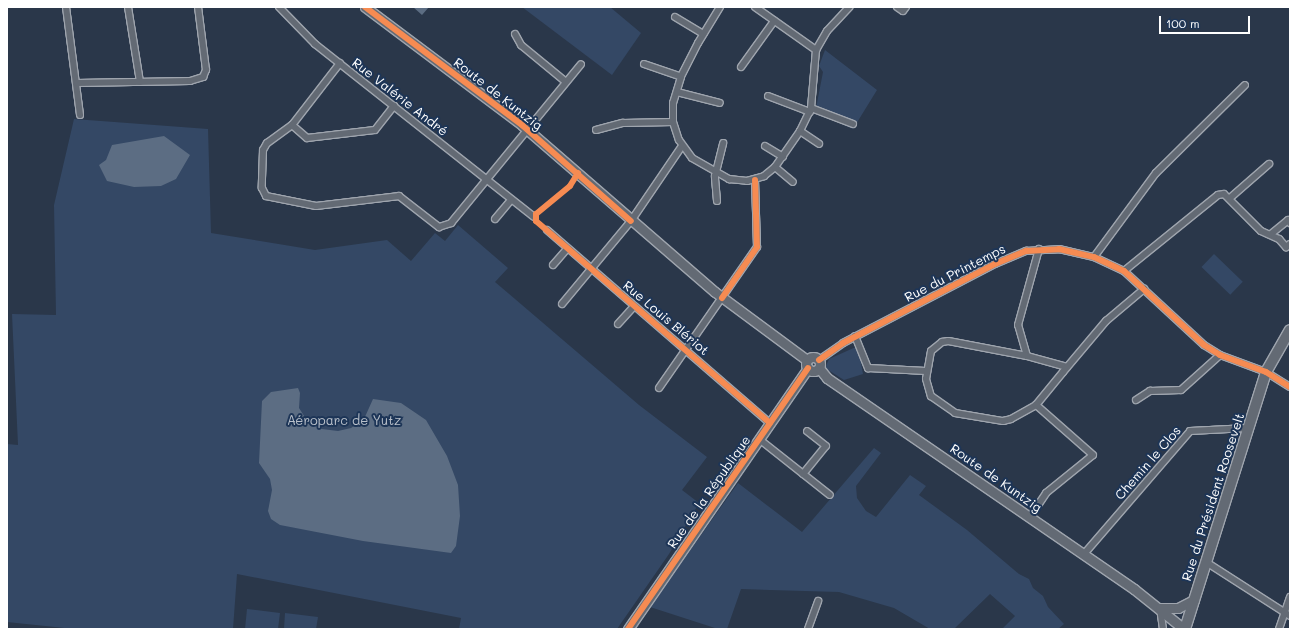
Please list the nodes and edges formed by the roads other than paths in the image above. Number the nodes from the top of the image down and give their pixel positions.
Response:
1 (66, 7) edge
2 (128, 7) edge
3 (198, 7) edge
4 (279, 7) edge
5 (365, 7) edge
6 (720, 7) edge
7 (755, 7) edge
8 (849, 7) edge
9 (897, 7) edge
10 (906, 7) edge
11 (675, 17) dead end
12 (774, 21) junction
13 (515, 34) dead end
14 (703, 34) junction
15 (816, 50) junction
16 (340, 63) junction
17 (581, 64) dead end
18 (644, 64) dead end
19 (741, 67) dead end
20 (682, 77) junction
21 (140, 82) junction
22 (566, 82) junction
23 (77, 83) junction
24 (1245, 85) dead end
25 (677, 92) junction
26 (768, 96) dead end
27 (720, 103) dead end
28 (394, 106) junction
29 (811, 110) junction
30 (80, 115) dead end
31 (673, 122) junction
32 (853, 124) dead end
33 (292, 125) junction
34 (527, 130) junction
35 (596, 130) dead end
36 (800, 131) junction
37 (723, 143) dead end
38 (818, 144) dead end
39 (682, 146) junction
40 (765, 146) dead end
41 (783, 157) junction
42 (1269, 164) dead end
43 (775, 167) junction
44 (716, 172) junction
45 (487, 179) junction
46 (755, 180) junction
47 (793, 182) dead end
48 (1230, 198) junction
49 (511, 200) junction
50 (717, 201) dead end
51 (534, 217) dead end
52 (494, 219) dead end
53 (631, 221) junction
54 (1290, 223) edge
55 (547, 230) dead end
56 (1270, 234) junction
57 (1290, 244) edge
58 (567, 249) junction
59 (1039, 249) junction
60 (1094, 257) junction
61 (553, 265) dead end
62 (591, 269) junction
63 (1124, 271) junction
64 (1144, 289) junction
65 (722, 298) junction
66 (562, 304) dead end
67 (634, 306) junction
68 (618, 324) dead end
69 (1290, 330) edge
70 (855, 336) junction
71 (685, 349) junction
72 (1220, 355) junction
73 (1026, 356) junction
74 (808, 364) junction
75 (819, 364) junction
76 (1067, 367) junction
77 (926, 371) junction
78 (1266, 372) junction
79 (1290, 387) edge
80 (659, 388) dead end
81 (1136, 400) dead end
82 (1036, 405) junction
83 (770, 423) junction
84 (1248, 428) junction
85 (807, 431) dead end
86 (759, 439) junction
87 (803, 474) junction
88 (830, 495) dead end
89 (1030, 517) junction
90 (1084, 554) junction
91 (1206, 562) junction
92 (1290, 597) edge
93 (1194, 600) junction
94 (818, 602) dead end
95 (1165, 609) junction
96 (1287, 614) edge
97 (1188, 617) junction
98 (628, 629) edge
99 (808, 629) edge
100 (1163, 629) edge
101 (1184, 629) edge
102 (1279, 629) edge

1 - 23 street
2 - 21 street
3 - 21 street
4 - 16 street, Rue Valérie André
5 - 34 street, Route de Kuntzig
6 - 14 street
7 - 12 street
8 - 15 street
9 - 10 street
11 - 14 street
12 - 15 street
12 - 19 street
13 - 22 street
14 - 20 street
15 - 29 street
16 - 28 street, Rue Valérie André
16 - 33 street
17 - 22 street
18 - 20 street
20 - 25 street
21 - 23 street
22 - 34 street
23 - 30 street
24 - 60 street
25 - 27 street
25 - 31 street
26 - 29 street
28 - 33 street
28 - 45 street, Rue Valérie André
29 - 32 street
29 - 36 street
31 - 35 street
31 - 39 street
33 - 45 street
34 - 45 street
34 - 53 street, Route de Kuntzig
36 - 38 street
36 - 41 street
37 - 44 street
39 - 44 street
39 - 53 street
40 - 41 street
41 - 43 street
42 - 48 street
43 - 46 street
43 - 47 street
44 - 46 street
44 - 50 street
45 - 49 street, Rue Valérie André
46 - 65 street, Rue Louis Blériot
48 - 56 street
48 - 63 street
49 - 51 street, Rue Valérie André
49 - 52 street
53 - 62 street
53 - 65 street, Route de Kuntzig
54 - 56 street
55 - 58 street, Rue Louis Blériot
56 - 57 street
58 - 61 street
58 - 62 street, Rue Louis Blériot
59 - 60 street, Rue du Printemps
59 - 70 street, Rue du Printemps
59 - 73 street
60 - 63 street, Rue du Printemps
62 - 66 street
62 - 67 street, Rue Louis Blériot
63 - 64 street, Rue du Printemps
64 - 72 street, Rue du Printemps
64 - 76 street
65 - 71 street, Rue Louis Blériot
65 - 74 street, Route de Kuntzig
67 - 68 street, Rue Louis Blériot
67 - 71 street, Rue Louis Blériot
69 - 78 main road, Rue du Président Roosevelt
70 - 75 street, Rue du Printemps
70 - 77 street
71 - 80 street, Rue Louis Blériot
71 - 83 street, Rue Louis Blériot
72 - 78 street, Rue du Printemps
72 - 81 street
73 - 76 street
73 - 77 street
74 - 75 street
74 - 75 street
74 - 83 street, Rue de la République
75 - 89 street, Route de Kuntzig
76 - 82 street
77 - 82 street
78 - 79 street, Rue du Printemps
78 - 84 main road, Rue du Président Roosevelt
82 - 89 street
83 - 86 street, Rue de la République
84 - 90 street, Chemin le Clos
84 - 91 main road, Rue du Président Roosevelt
85 - 87 street
86 - 87 street
86 - 98 street, Rue de la République
87 - 88 street
89 - 90 street, Route de Kuntzig
90 - 95 street, Route de Kuntzig
91 - 93 main road, Rue du Président Roosevelt
91 - 96 street
92 - 96 street
93 - 95 street
93 - 97 main road, Rue du Président Roosevelt
94 - 99 street
95 - 97 street, Route de Kuntzig
95 - 100 street
95 - 101 street, Route de Kuntzig
96 - 102 street
97 - 101 main road, Rue du Président Roosevelt

